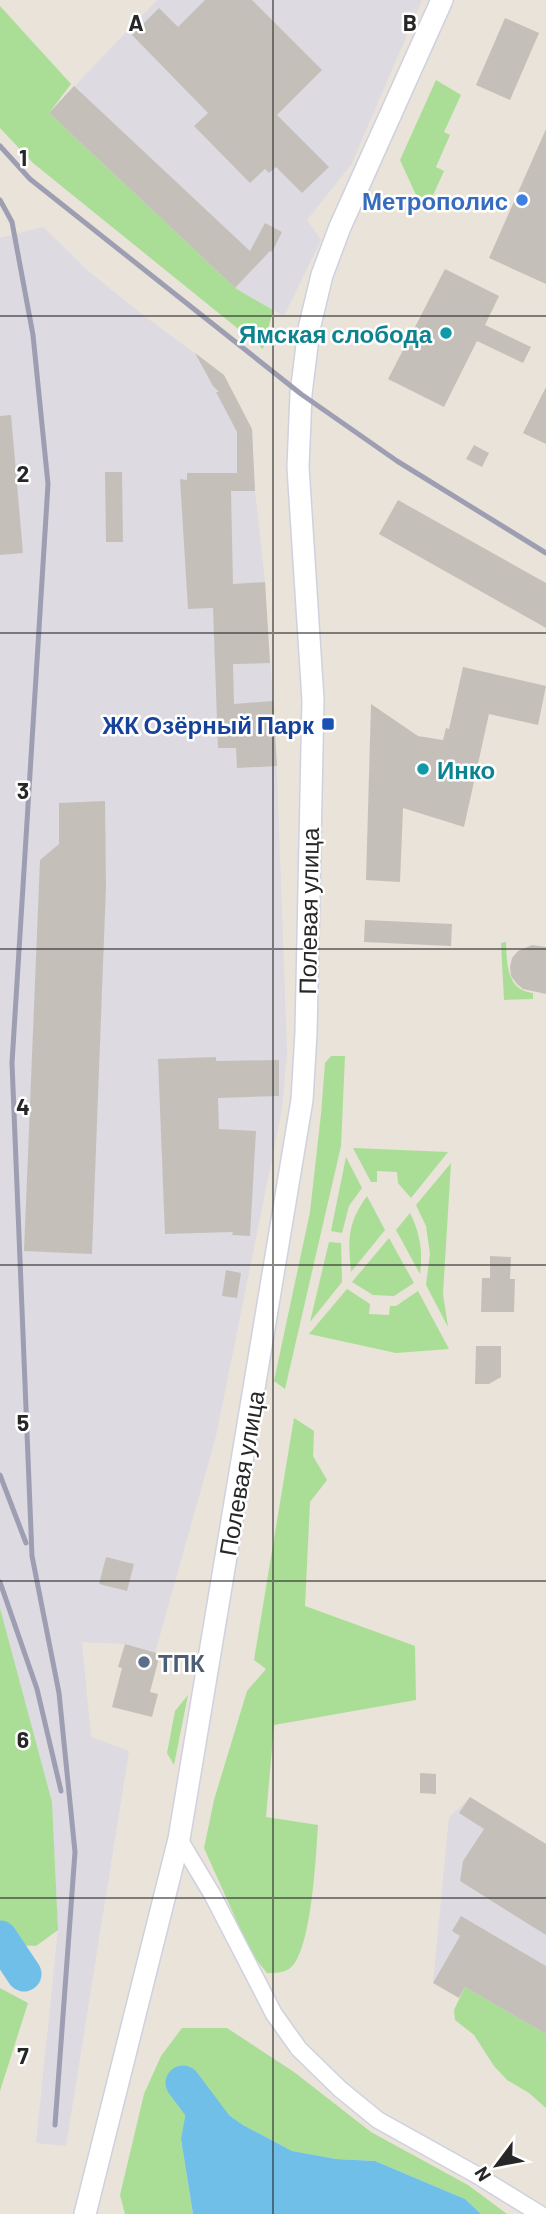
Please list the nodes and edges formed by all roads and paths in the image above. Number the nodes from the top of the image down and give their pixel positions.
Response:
1 (442, 0) edge
2 (179, 1839) junction
3 (85, 2214) edge
4 (540, 2214) edge

1 - 2 street, Полевая улица
2 - 3 street, Полевая улица
2 - 4 street

